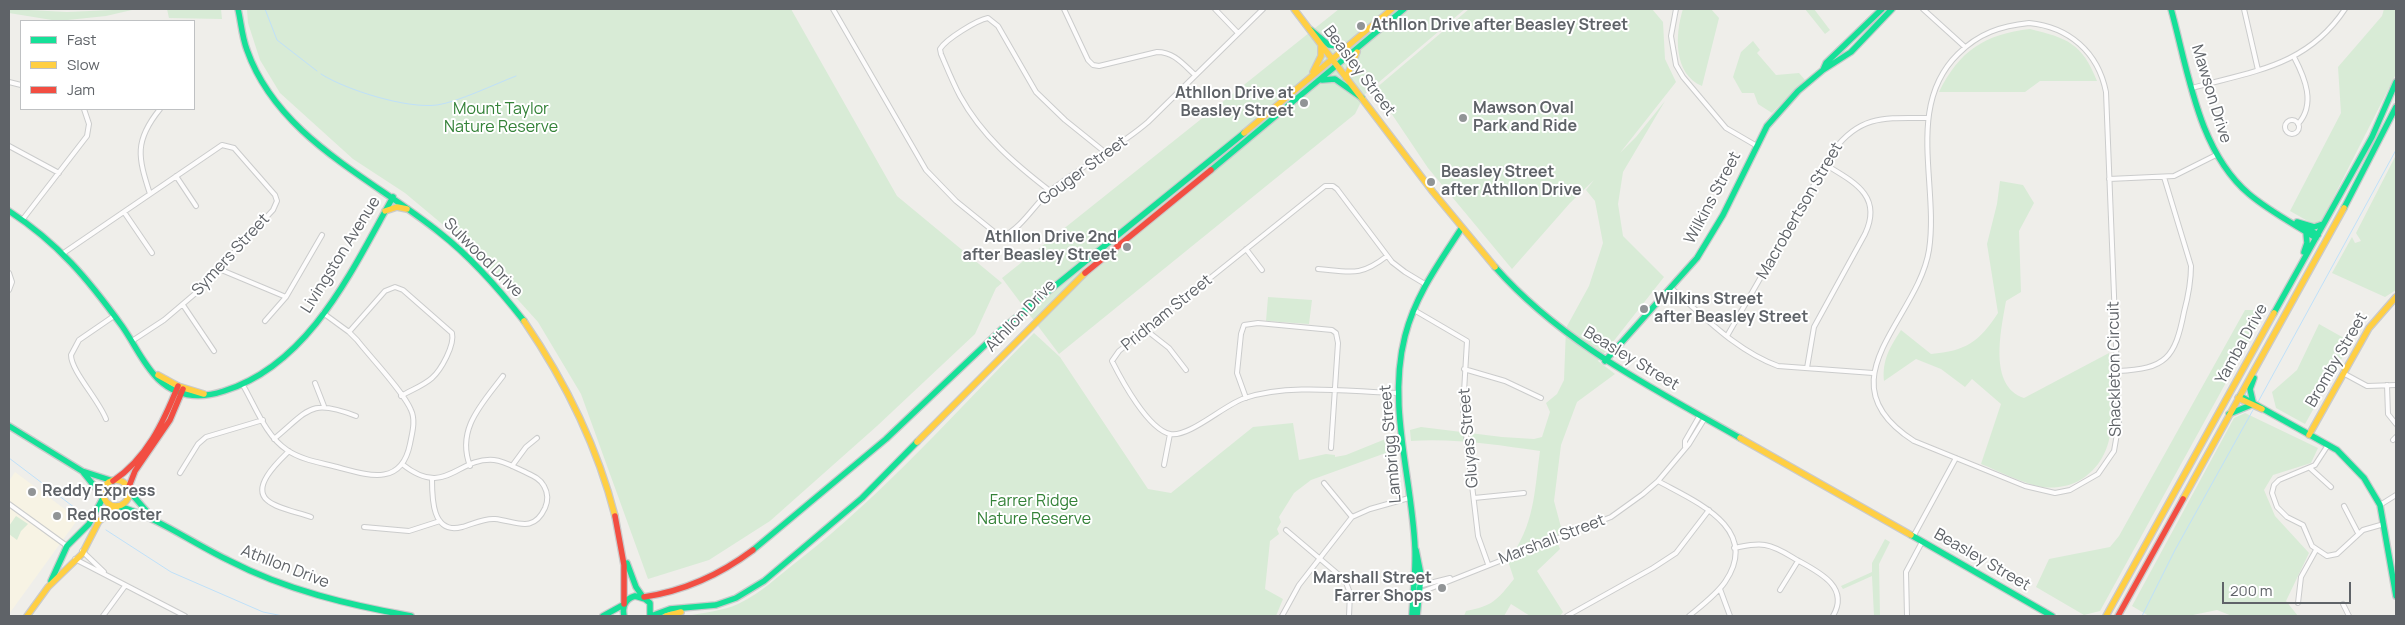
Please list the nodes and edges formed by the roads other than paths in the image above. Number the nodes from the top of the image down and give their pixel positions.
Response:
1 (238, 9) edge
2 (833, 9) edge
3 (1064, 9) edge
4 (1215, 9) edge
5 (1263, 9) edge
6 (1295, 9) edge
7 (1392, 9) edge
8 (1404, 9) edge
9 (1676, 9) edge
10 (1882, 9) edge
11 (1892, 9) edge
12 (1923, 9) edge
13 (2171, 9) edge
14 (2244, 9) edge
15 (2345, 9) edge
16 (1311, 30) junction
17 (1238, 33) junction
18 (1364, 43) junction
19 (1321, 45) junction
20 (1348, 46) junction
21 (1965, 47) junction
22 (2294, 57) junction
23 (1332, 60) junction
24 (1337, 66) junction
25 (1822, 70) junction
26 (2258, 70) junction
27 (1195, 75) junction
28 (1346, 78) junction
29 (1308, 80) junction
30 (1321, 80) junction
31 (2396, 82) edge
32 (2192, 88) junction
33 (1362, 98) junction
34 (2396, 107) edge
35 (84, 110) edge
36 (159, 110) edge
37 (1928, 118) junction
38 (2298, 124) dead end
39 (9, 146) edge
40 (1757, 146) junction
41 (1106, 153) junction
42 (2216, 155) junction
43 (1826, 165) junction
44 (59, 173) junction
45 (176, 176) junction
46 (2164, 177) junction
47 (2109, 178) junction
48 (1050, 191) junction
49 (150, 194) junction
50 (393, 197) junction
51 (196, 206) dead end
52 (410, 209) junction
53 (9, 211) edge
54 (124, 212) junction
55 (384, 212) junction
56 (2284, 217) junction
57 (23, 220) junction
58 (2297, 222) junction
59 (2324, 224) junction
60 (1462, 230) junction
61 (2306, 232) junction
62 (322, 236) dead end
63 (2317, 236) junction
64 (2325, 240) junction
65 (1246, 249) junction
66 (65, 252) junction
67 (152, 253) dead end
68 (1387, 256) junction
69 (2301, 265) junction
70 (219, 269) junction
71 (1318, 269) dead end
72 (1262, 270) dead end
73 (9, 273) edge
74 (1426, 284) junction
75 (1671, 288) junction
76 (9, 290) edge
77 (286, 296) junction
78 (2394, 301) edge
79 (183, 305) junction
80 (1414, 310) junction
81 (323, 313) junction
82 (114, 316) junction
83 (265, 321) dead end
84 (1146, 330) junction
85 (349, 332) junction
86 (1728, 336) junction
87 (132, 342) junction
88 (214, 351) dead end
89 (1605, 361) junction
90 (148, 364) junction
91 (2257, 365) junction
92 (1807, 368) junction
93 (1464, 369) junction
94 (1186, 370) dead end
95 (2118, 372) junction
96 (1873, 373) junction
97 (2343, 373) junction
98 (503, 376) dead end
99 (315, 383) dead end
100 (2235, 384) junction
101 (2396, 385) edge
102 (166, 386) junction
103 (2387, 386) junction
104 (244, 387) junction
105 (179, 390) junction
106 (1336, 392) junction
107 (1398, 393) junction
108 (216, 395) junction
109 (192, 396) junction
110 (401, 396) junction
111 (2238, 396) junction
112 (1246, 398) junction
113 (1541, 398) dead end
114 (2252, 403) junction
115 (173, 405) junction
116 (324, 406) junction
117 (2229, 414) junction
118 (356, 416) dead end
119 (1702, 417) junction
120 (106, 419) dead end
121 (263, 420) junction
122 (2214, 421) junction
123 (2396, 424) edge
124 (9, 426) edge
125 (1170, 434) junction
126 (2309, 435) junction
127 (537, 438) dead end
128 (274, 439) junction
129 (2328, 445) junction
130 (1331, 448) dead end
131 (289, 451) junction
132 (1956, 458) junction
133 (402, 464) junction
134 (1164, 465) dead end
135 (470, 466) junction
136 (512, 466) junction
137 (2310, 468) junction
138 (82, 471) junction
139 (180, 473) dead end
140 (432, 478) junction
141 (113, 481) junction
142 (1658, 481) junction
143 (1324, 483) dead end
144 (2331, 487) dead end
145 (128, 489) junction
146 (1524, 493) dead end
147 (2396, 495) edge
148 (103, 497) junction
149 (1410, 498) junction
150 (1474, 498) junction
151 (9, 504) edge
152 (118, 506) junction
153 (2344, 506) dead end
154 (2380, 506) junction
155 (1709, 510) junction
156 (311, 517) dead end
157 (1352, 517) junction
158 (440, 521) junction
159 (158, 522) junction
160 (2384, 524) junction
161 (364, 527) dead end
162 (1286, 530) dead end
163 (2358, 533) junction
164 (1913, 537) junction
165 (1922, 542) junction
166 (68, 547) junction
167 (1734, 548) junction
168 (2316, 550) junction
169 (82, 551) junction
170 (624, 555) junction
171 (75, 559) junction
172 (1319, 559) junction
173 (1798, 560) junction
174 (1488, 564) junction
175 (108, 576) junction
176 (1452, 578) junction
177 (124, 586) junction
178 (1418, 586) junction
179 (48, 587) junction
180 (1720, 589) junction
181 (1780, 590) dead end
182 (1417, 594) junction
183 (2396, 596) edge
184 (643, 597) junction
185 (2298, 603) dead end
186 (624, 604) junction
187 (2343, 604) dead end
188 (689, 608) junction
189 (175, 610) junction
190 (27, 616) edge
191 (103, 616) edge
192 (172, 616) edge
193 (185, 616) edge
194 (411, 616) edge
195 (603, 616) edge
196 (624, 616) edge
197 (651, 616) edge
198 (666, 616) edge
199 (1282, 616) edge
200 (1349, 616) edge
201 (1412, 616) edge
202 (1417, 616) edge
203 (1567, 616) edge
204 (1689, 616) edge
205 (1730, 616) edge
206 (1833, 616) edge
207 (1907, 616) edge
208 (2052, 616) edge
209 (2106, 616) edge
210 (2118, 616) edge
211 (2349, 616) edge

1 - 50 main road, Sulwood Drive
2 - 48 street, Gouger Street
3 - 27 street
4 - 17 street
5 - 17 street, Gouger Street
6 - 16 main road, Beasley Street
7 - 20 main road, Athllon Drive
8 - 18 main road, Athllon Drive
9 - 40 street
10 - 25 main road, Wilkins Street
11 - 25 main road, Wilkins Street
12 - 21 street
13 - 32 main road, Mawson Drive
14 - 26 street
15 - 22 street
16 - 19 main road, Beasley Street
16 - 20 main road
17 - 27 street, Gouger Street
18 - 24 main road, Athllon Drive
18 - 28 main road
19 - 23 main road, Beasley Street
19 - 29 main road
20 - 23 main road, Athllon Drive
21 - 37 street, Shackleton Circuit
21 - 47 street, Shackleton Circuit
22 - 26 street
22 - 38 street
23 - 24 main road, Beasley Street
23 - 29 main road, Athllon Drive
24 - 28 main road, Beasley Street
24 - 30 main road, Athllon Drive
25 - 40 main road, Wilkins Street
26 - 32 street
27 - 41 street, Gouger Street
28 - 33 main road, Beasley Street
29 - 184 main road, Athllon Drive
30 - 33 main road
30 - 188 main road, Athllon Drive
31 - 59 main road, Yamba Drive
32 - 42 main road, Mawson Drive
33 - 60 main road, Beasley Street
34 - 64 main road, Yamba Drive
35 - 44 street
36 - 49 street
37 - 43 street, Macrobertson Street
37 - 96 street, Shackleton Circuit
39 - 44 street
40 - 75 main road, Wilkins Street
41 - 48 street, Gouger Street
41 - 48 street
42 - 46 street
42 - 56 main road, Mawson Drive
43 - 86 street, Macrobertson Street
43 - 92 street
44 - 57 street
45 - 49 street, Symers Street
45 - 51 street
45 - 70 street, Symers Street
46 - 47 street
46 - 95 street
47 - 95 street, Shackleton Circuit
49 - 54 street, Symers Street
50 - 52 main road, Sulwood Drive
50 - 55 main road, Livingston Avenue
52 - 55 main road
52 - 170 main road, Sulwood Drive
53 - 57 main road, Livingston Avenue
54 - 66 street, Symers Street
54 - 67 street
55 - 81 main road, Livingston Avenue
56 - 58 main road, Mawson Drive
56 - 61 main road, Mawson Drive
57 - 66 main road, Livingston Avenue
58 - 59 main road
58 - 63 main road, Mawson Drive
59 - 63 main road, Yamba Drive
60 - 74 main road, Lambrigg Street
60 - 89 main road, Beasley Street
61 - 63 main road, Mawson Drive
61 - 69 main road
62 - 77 street
63 - 64 main road
63 - 69 main road, Yamba Drive
64 - 91 main road, Yamba Drive
65 - 68 street, Pridham Street
65 - 72 street
65 - 84 street, Pridham Street
66 - 82 main road, Livingston Avenue
68 - 71 street
68 - 74 street, Pridham Street
69 - 100 main road, Yamba Drive
70 - 77 street
70 - 79 street, Symers Street
73 - 76 street
74 - 80 main road, Lambrigg Street
75 - 86 street
75 - 89 main road, Wilkins Street
77 - 83 street
78 - 97 main road, Bromby Street
79 - 87 street, Symers Street
79 - 88 street
80 - 93 street, Gluyas Street
80 - 107 main road, Lambrigg Street
81 - 85 street
81 - 104 main road, Livingston Avenue
82 - 87 main road, Livingston Avenue
82 - 120 street
84 - 94 street
84 - 125 street, Pridham Street
85 - 110 street
85 - 110 street
86 - 92 street
87 - 90 main road, Livingston Avenue
89 - 119 main road, Beasley Street
90 - 102 main road, Livingston Avenue
90 - 105 main road, Livingston Avenue
91 - 111 main road, Yamba Drive
91 - 114 main road
92 - 96 street
93 - 113 street
93 - 150 street, Gluyas Street
95 - 132 street, Shackleton Circuit
96 - 132 street, Shackleton Circuit
97 - 103 street
97 - 126 main road, Bromby Street
98 - 135 street
99 - 116 street
100 - 111 main road
100 - 122 main road, Yamba Drive
101 - 103 street
102 - 105 main road, Livingston Avenue
102 - 115 main road
103 - 123 street
104 - 108 main road, Livingston Avenue
104 - 121 street
105 - 108 main road, Livingston Avenue
105 - 109 main road, Livingston Avenue
105 - 115 main road
106 - 107 street
106 - 112 street
106 - 112 street
106 - 130 street
107 - 149 main road, Lambrigg Street
108 - 109 main road, Livingston Avenue
109 - 115 main road
110 - 133 street
111 - 114 main road
111 - 117 main road, Yamba Drive
111 - 122 main road
112 - 125 street
114 - 117 main road
114 - 126 main road
115 - 141 main road
115 - 145 main road
116 - 118 street
116 - 128 street
117 - 210 main road, Yamba Drive
119 - 142 street, Marshall Street
119 - 164 main road, Beasley Street
121 - 128 street
121 - 139 street
122 - 209 main road, Yamba Drive
124 - 138 main road
125 - 134 street
126 - 129 main road
127 - 136 street
128 - 131 street
129 - 137 street
129 - 154 main road
131 - 133 street
131 - 156 street
132 - 164 street
133 - 140 street
135 - 136 street
135 - 140 street
136 - 158 street
137 - 144 street
137 - 168 street
138 - 141 main road
138 - 148 main road
140 - 158 street
141 - 145 main road
141 - 148 main road
142 - 155 street
142 - 174 street, Marshall Street
143 - 157 street
145 - 152 main road
145 - 159 main road, Athllon Drive
146 - 150 street
147 - 154 street
148 - 152 main road
148 - 166 main road
149 - 157 street
149 - 178 main road, Lambrigg Street
150 - 174 street, Gluyas Street
151 - 166 street
152 - 159 main road, Athllon Drive
152 - 169 main road
153 - 163 street
154 - 160 main road
155 - 167 street
155 - 203 street
157 - 172 street
158 - 161 street
159 - 194 main road, Athllon Drive
160 - 163 street
160 - 183 main road
162 - 172 street
163 - 168 street
164 - 165 main road, Beasley Street
165 - 207 street
165 - 208 main road, Beasley Street
166 - 169 main road
166 - 171 main road
166 - 179 main road
167 - 173 street
167 - 180 street
168 - 185 street
169 - 171 main road
169 - 175 street
170 - 184 main road, Sulwood Drive
170 - 186 main road, Sulwood Drive
171 - 175 street
171 - 179 main road
172 - 199 street
172 - 200 street
173 - 181 street
173 - 206 street
174 - 176 street, Marshall Street
175 - 177 street
176 - 178 street, Marshall Street
176 - 182 street, Marshall Street
177 - 189 street
177 - 191 street
178 - 182 main road, Lambrigg Street
179 - 190 main road
180 - 204 street
180 - 205 street
182 - 201 main road, Lambrigg Street
182 - 202 main road, Lambrigg Street
184 - 186 main road, Athllon Drive
184 - 197 main road, Sulwood Drive
186 - 195 main road
186 - 196 main road, Sulwood Drive
187 - 211 street
188 - 197 main road, Athllon Drive
188 - 198 main road
189 - 192 street
189 - 193 street

